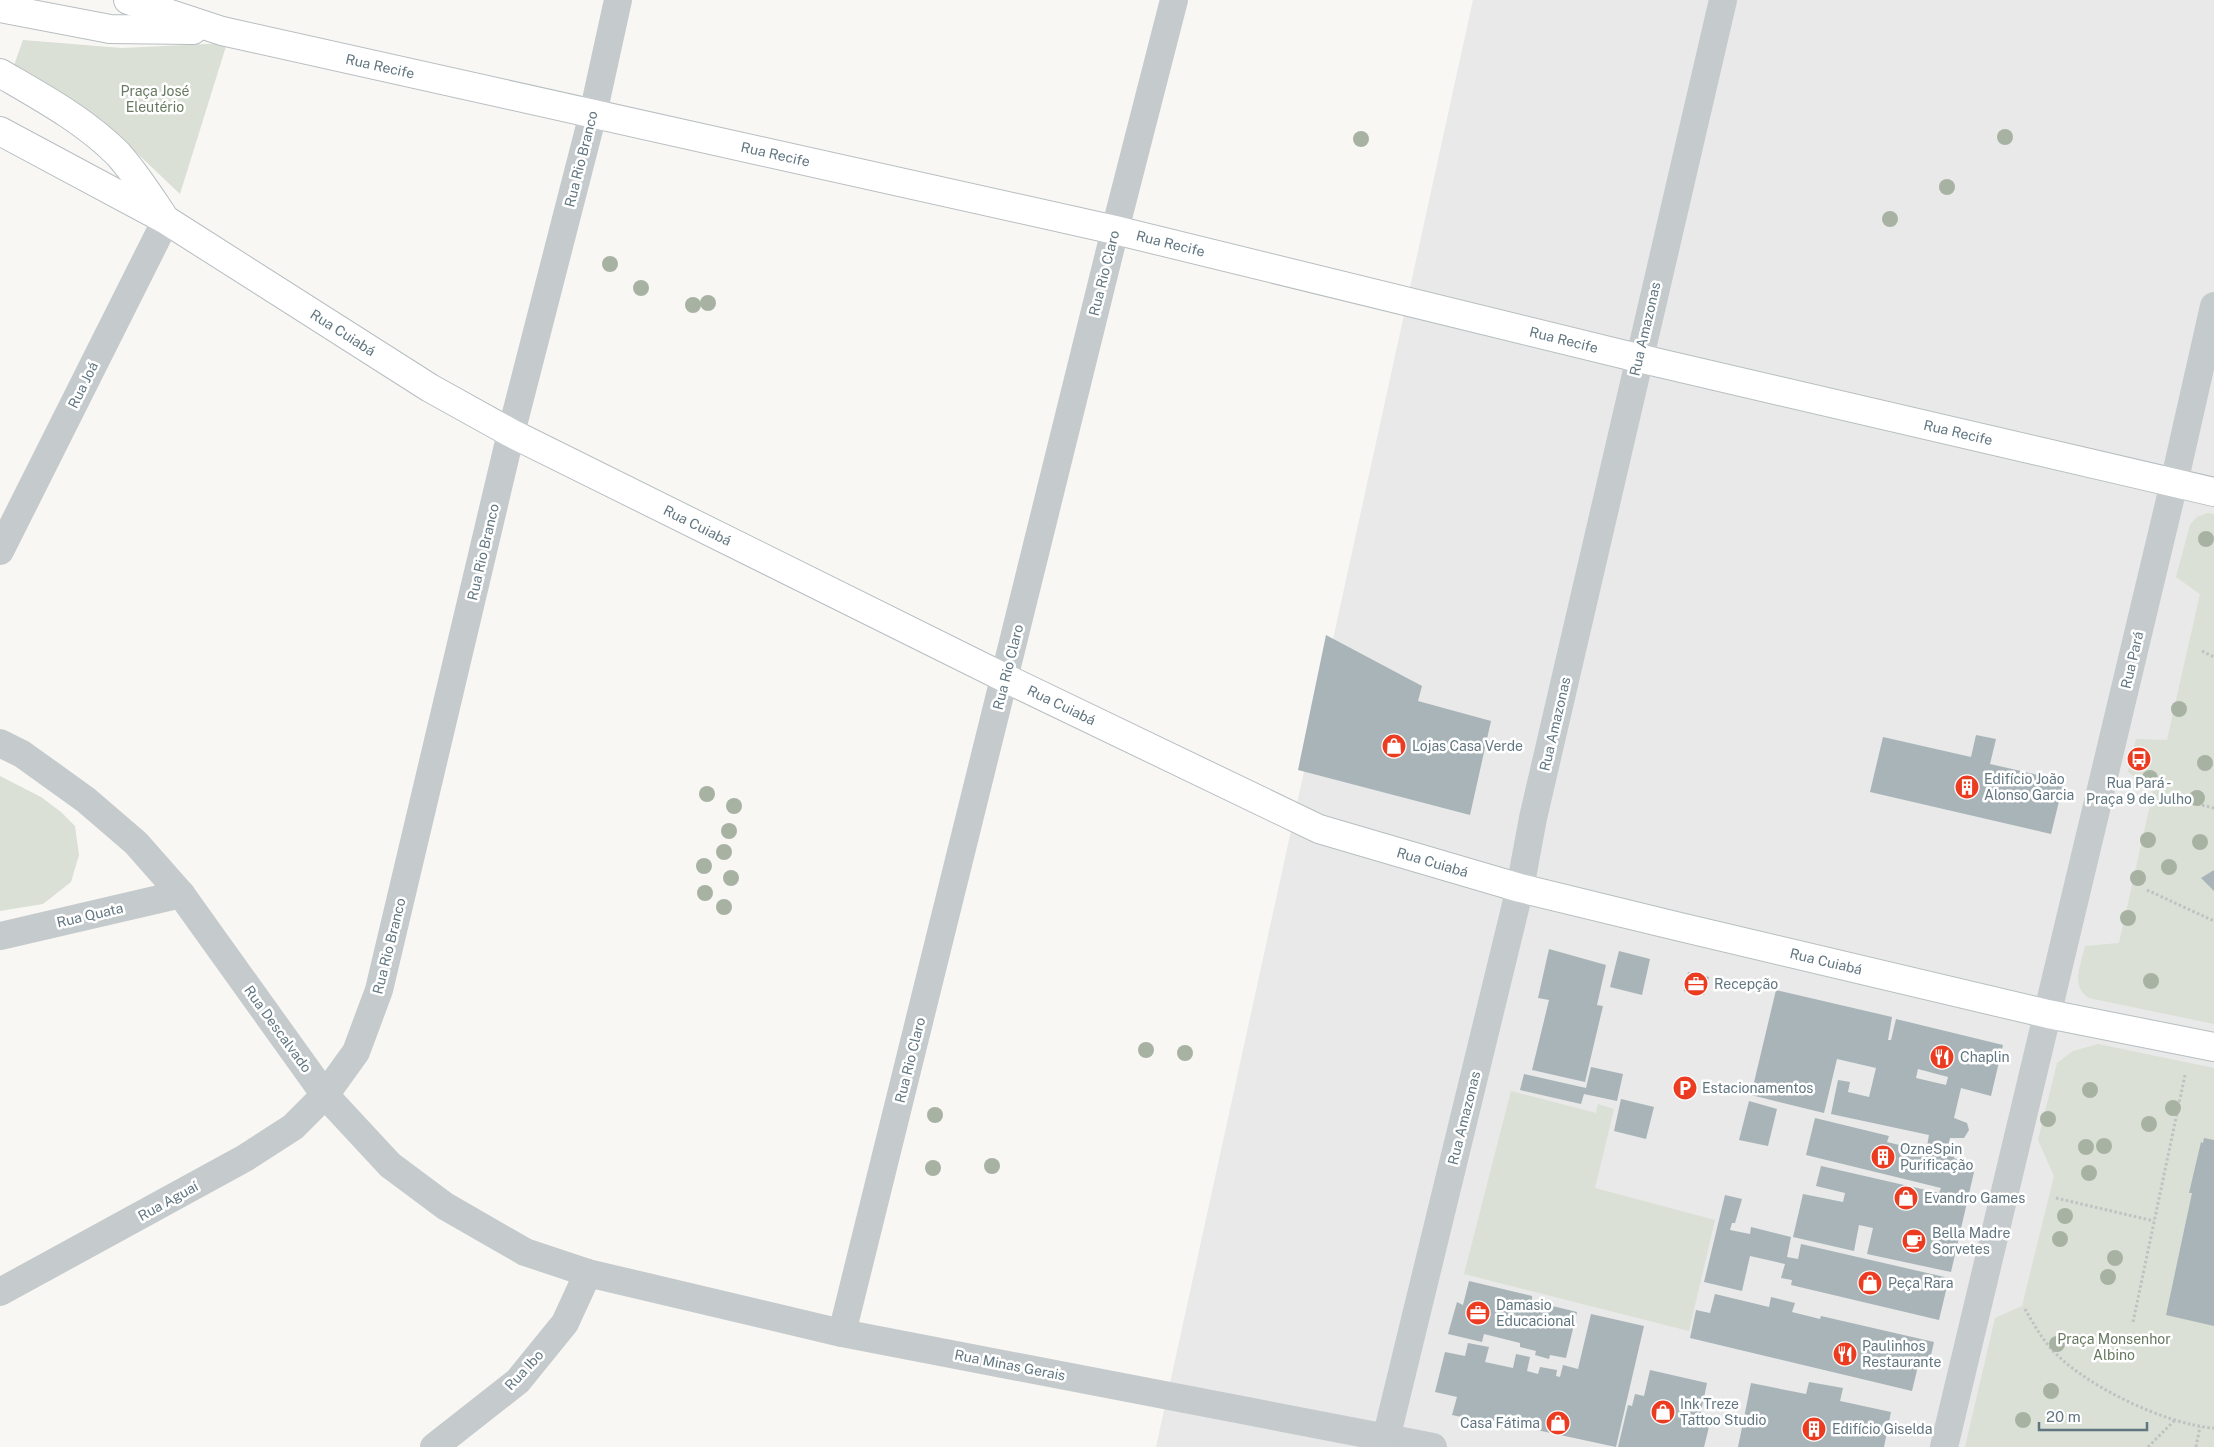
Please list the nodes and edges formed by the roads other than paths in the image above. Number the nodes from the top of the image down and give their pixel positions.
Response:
1 (128, 0) edge
2 (618, 0) edge
3 (1174, 0) edge
4 (1723, 0) edge
5 (0, 8) edge
6 (222, 31) junction
7 (0, 74) edge
8 (593, 114) junction
9 (0, 131) edge
10 (166, 220) junction
11 (1115, 230) junction
12 (2214, 306) edge
13 (1638, 358) junction
14 (511, 433) junction
15 (2174, 483) junction
16 (2214, 492) edge
17 (0, 552) edge
18 (1005, 678) junction
19 (0, 743) edge
20 (1520, 888) junction
21 (180, 894) junction
22 (0, 936) edge
23 (2048, 1014) junction
24 (2214, 1047) edge
25 (325, 1095) junction
26 (588, 1273) junction
27 (0, 1292) edge
28 (842, 1333) junction
29 (1386, 1442) edge
30 (434, 1447) edge
31 (1433, 1447) edge
32 (1944, 1447) edge

1 - 6 main road, Rua Recife
2 - 8 street, Rua Rio Branco
3 - 11 street, Rua Rio Claro
4 - 13 street, Rua Amazonas
5 - 6 main road
6 - 8 main road, Rua Recife
7 - 10 main road
8 - 11 main road, Rua Recife
8 - 14 street, Rua Rio Branco
9 - 10 main road, Rua Cuiabá
10 - 14 main road, Rua Cuiabá
10 - 17 street, Rua Joá
11 - 13 main road, Rua Recife
11 - 18 street, Rua Rio Claro
12 - 15 street, Rua Pará
13 - 15 main road, Rua Recife
13 - 20 street, Rua Amazonas
14 - 18 main road, Rua Cuiabá
14 - 25 street, Rua Rio Branco
15 - 16 main road, Rua Recife
15 - 23 street, Rua Pará
18 - 20 main road, Rua Cuiabá
18 - 28 street, Rua Rio Claro
19 - 21 street, Rua Descalvado
20 - 23 main road, Rua Cuiabá
20 - 29 street, Rua Amazonas
21 - 22 street, Rua Quata
21 - 25 street, Rua Descalvado
23 - 24 main road, Rua Cuiabá
23 - 32 street
25 - 26 street, Rua Descalvado
25 - 27 street, Rua Aguaí
26 - 28 street, Rua Minas Gerais
26 - 30 street, Rua Ibo
28 - 29 street, Rua Minas Gerais
29 - 31 street, Rua Minas Gerais

